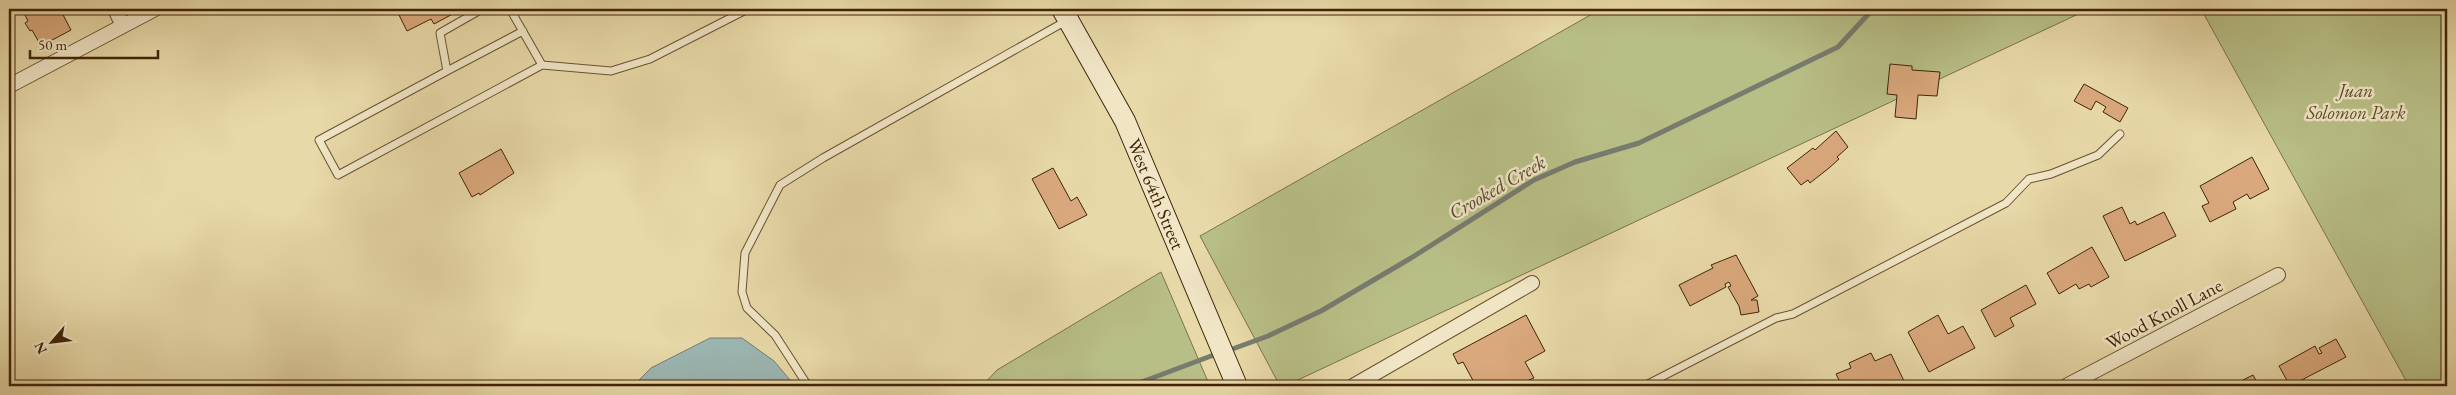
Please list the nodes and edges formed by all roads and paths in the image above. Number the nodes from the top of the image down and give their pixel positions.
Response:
1 (114, 9) edge
2 (155, 9) edge
3 (482, 9) edge
4 (510, 9) edge
5 (748, 9) edge
6 (1065, 14) edge
7 (123, 26) junction
8 (523, 31) junction
9 (542, 66) junction
10 (447, 71) junction
11 (9, 86) edge
12 (2120, 134) dead end
13 (2278, 275) dead end
14 (1532, 283) dead end
15 (808, 386) edge
16 (1237, 386) edge
17 (1353, 386) edge
18 (1644, 386) edge
19 (2066, 386) edge

1 - 7 street
2 - 7 street
3 - 10 lane
4 - 8 lane
5 - 9 lane
6 - 15 lane
6 - 16 street, West 64th Street
7 - 11 street
8 - 9 lane
8 - 10 lane
9 - 10 lane
12 - 18 lane
13 - 19 street, Wood Knoll Lane
14 - 17 street

